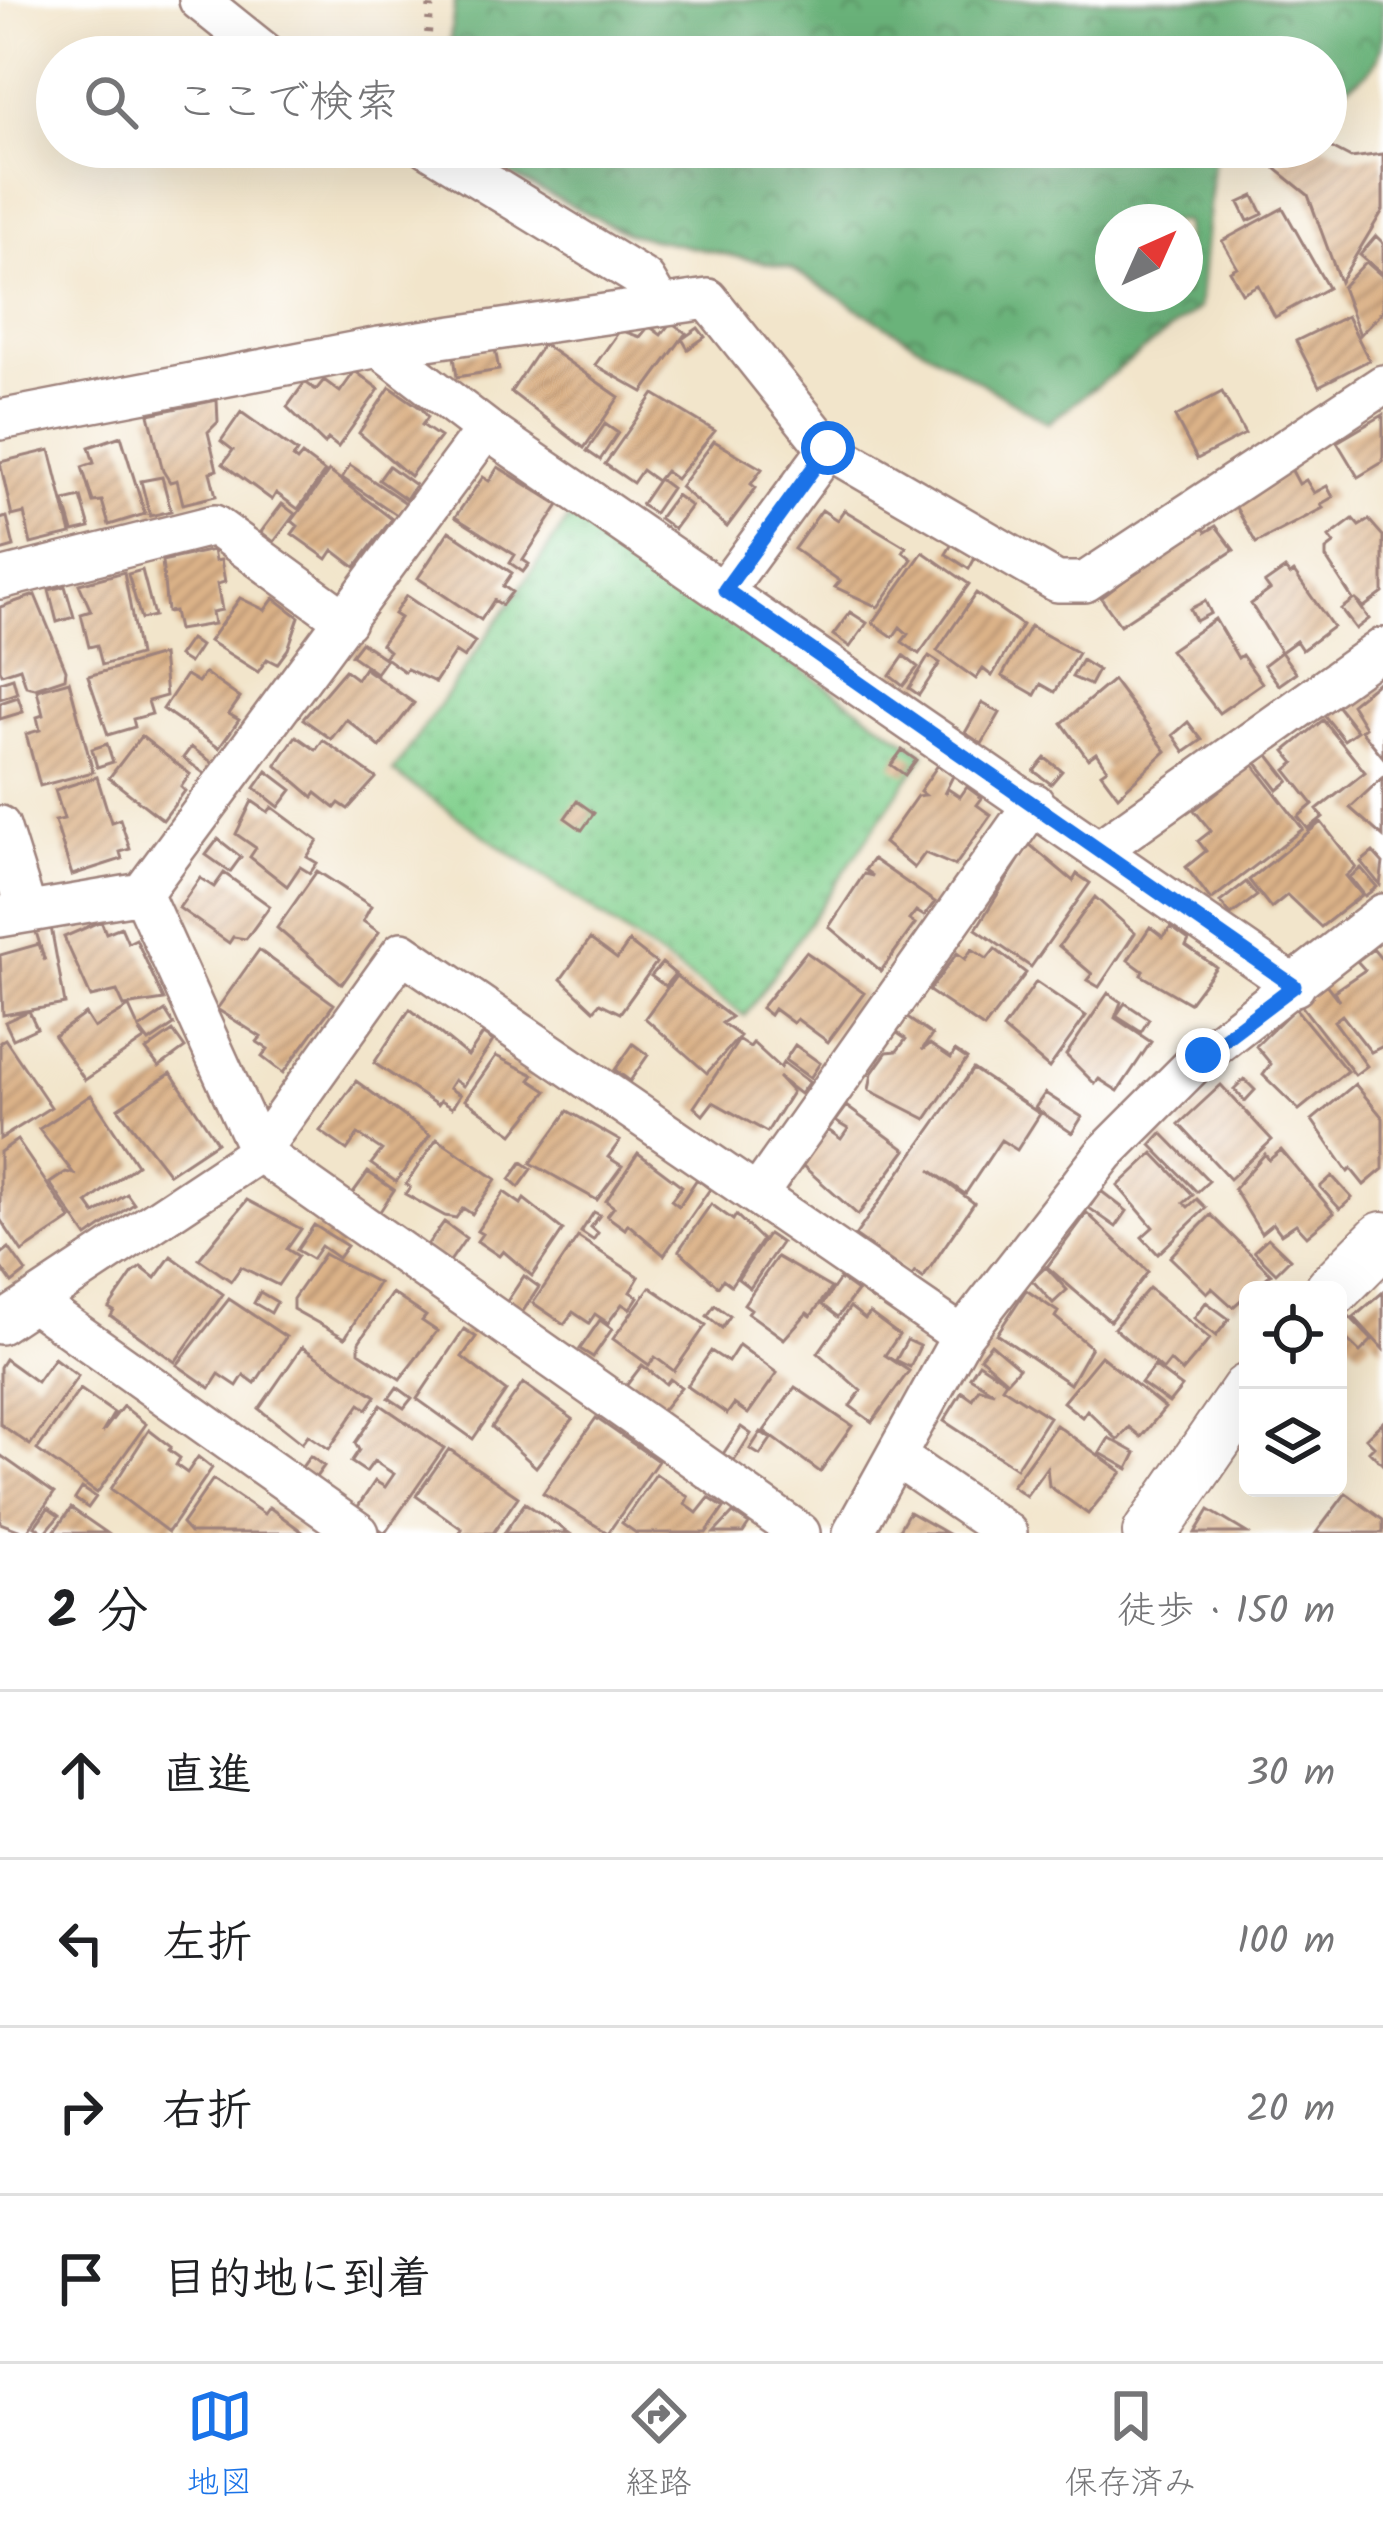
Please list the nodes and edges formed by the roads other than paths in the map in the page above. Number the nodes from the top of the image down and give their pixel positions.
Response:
1 (199, 0) edge
2 (244, 36) edge
3 (462, 168) edge
4 (658, 302) junction
5 (379, 347) junction
6 (1383, 385) edge
7 (0, 420) edge
8 (486, 429) junction
9 (828, 448) junction
10 (0, 579) edge
11 (725, 590) junction
12 (346, 621) junction
13 (1383, 648) edge
14 (1034, 803) junction
15 (0, 826) edge
16 (1102, 848) junction
17 (142, 893) junction
18 (1383, 914) edge
19 (13, 915) edge
20 (1294, 986) junction
21 (259, 1152) junction
22 (757, 1195) junction
23 (1383, 1239) edge
24 (1341, 1281) edge
25 (33, 1302) junction
26 (0, 1324) edge
27 (962, 1336) junction
28 (1239, 1403) edge
29 (898, 1458) junction
30 (359, 1533) edge
31 (800, 1533) edge
32 (854, 1533) edge
33 (1006, 1533) edge
34 (1150, 1533) edge

1 - 2 street
3 - 4 street
4 - 5 street
4 - 9 street
5 - 7 street
5 - 8 street
6 - 9 street
8 - 11 street
8 - 12 street
9 - 11 street
10 - 12 street
11 - 14 street
12 - 17 street
13 - 16 street
14 - 16 street
14 - 22 street
15 - 19 street
16 - 20 street
17 - 19 street
17 - 21 street
18 - 20 street
20 - 27 street
21 - 22 street
21 - 25 street
21 - 31 street
22 - 27 street
23 - 24 street
25 - 26 street
25 - 30 street
27 - 29 street
28 - 34 street
29 - 32 street
29 - 33 street

